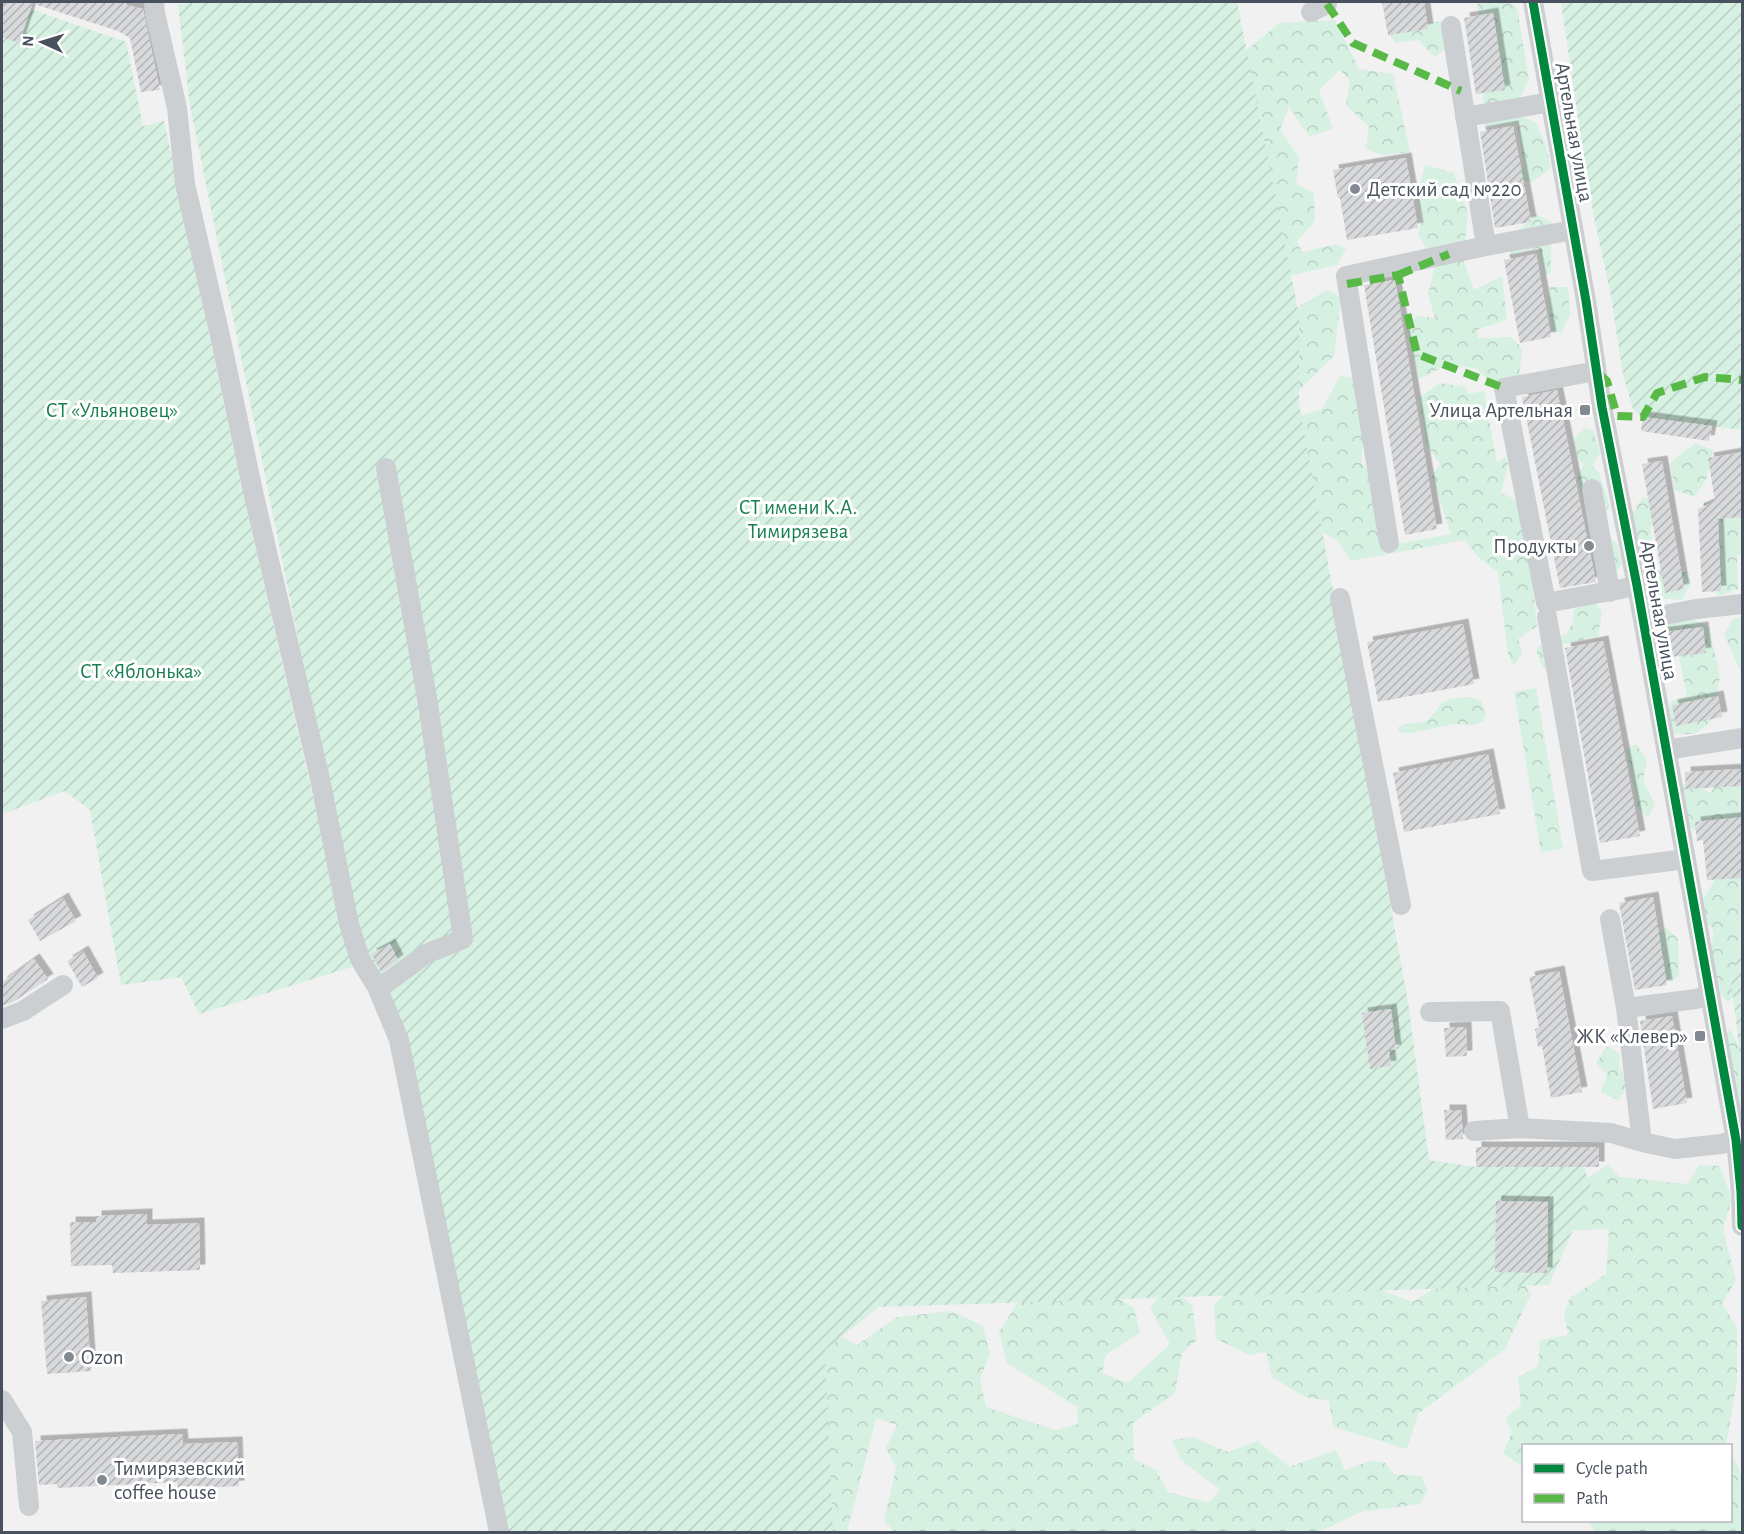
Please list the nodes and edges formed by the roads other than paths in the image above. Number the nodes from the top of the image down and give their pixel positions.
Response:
1 (154, 2) edge
2 (1533, 2) edge
3 (1451, 26) dead end
4 (1551, 102) junction
5 (1465, 117) junction
6 (1573, 230) junction
7 (1486, 246) junction
8 (1596, 371) junction
9 (387, 468) dead end
10 (1592, 489) dead end
11 (1389, 543) dead end
12 (1637, 586) junction
13 (1610, 592) junction
14 (1340, 598) dead end
15 (1743, 604) edge
16 (1547, 617) dead end
17 (1643, 620) junction
18 (1743, 738) edge
19 (1666, 750) junction
20 (1686, 859) junction
21 (1401, 905) dead end
22 (1610, 919) dead end
23 (63, 985) dead end
24 (377, 987) junction
25 (1709, 995) junction
26 (1626, 1008) junction
27 (1430, 1012) dead end
28 (2, 1019) edge
29 (1520, 1128) junction
30 (1474, 1131) dead end
31 (1736, 1140) junction
32 (1642, 1142) junction
33 (1743, 1226) edge
34 (2, 1400) edge
35 (29, 1506) dead end
36 (498, 1533) edge

1 - 24 street
2 - 4 street, Артельная улица
3 - 5 street
4 - 5 street
4 - 6 street, Артельная улица
5 - 7 street
6 - 7 street
6 - 8 street, Артельная улица
7 - 11 street
8 - 12 street, Артельная улица
8 - 13 street
9 - 24 street
10 - 13 street
12 - 13 street
12 - 17 street, Артельная улица
14 - 21 street
15 - 17 street
16 - 20 street
17 - 19 street, Артельная улица
18 - 19 street
19 - 20 street, Артельная улица
20 - 25 street, Артельная улица
22 - 26 street
23 - 28 street
24 - 36 street
25 - 26 street
25 - 31 street, Артельная улица
26 - 32 street
27 - 29 street
29 - 30 street
29 - 32 street
31 - 32 street
31 - 33 street, Артельная улица
34 - 35 street

